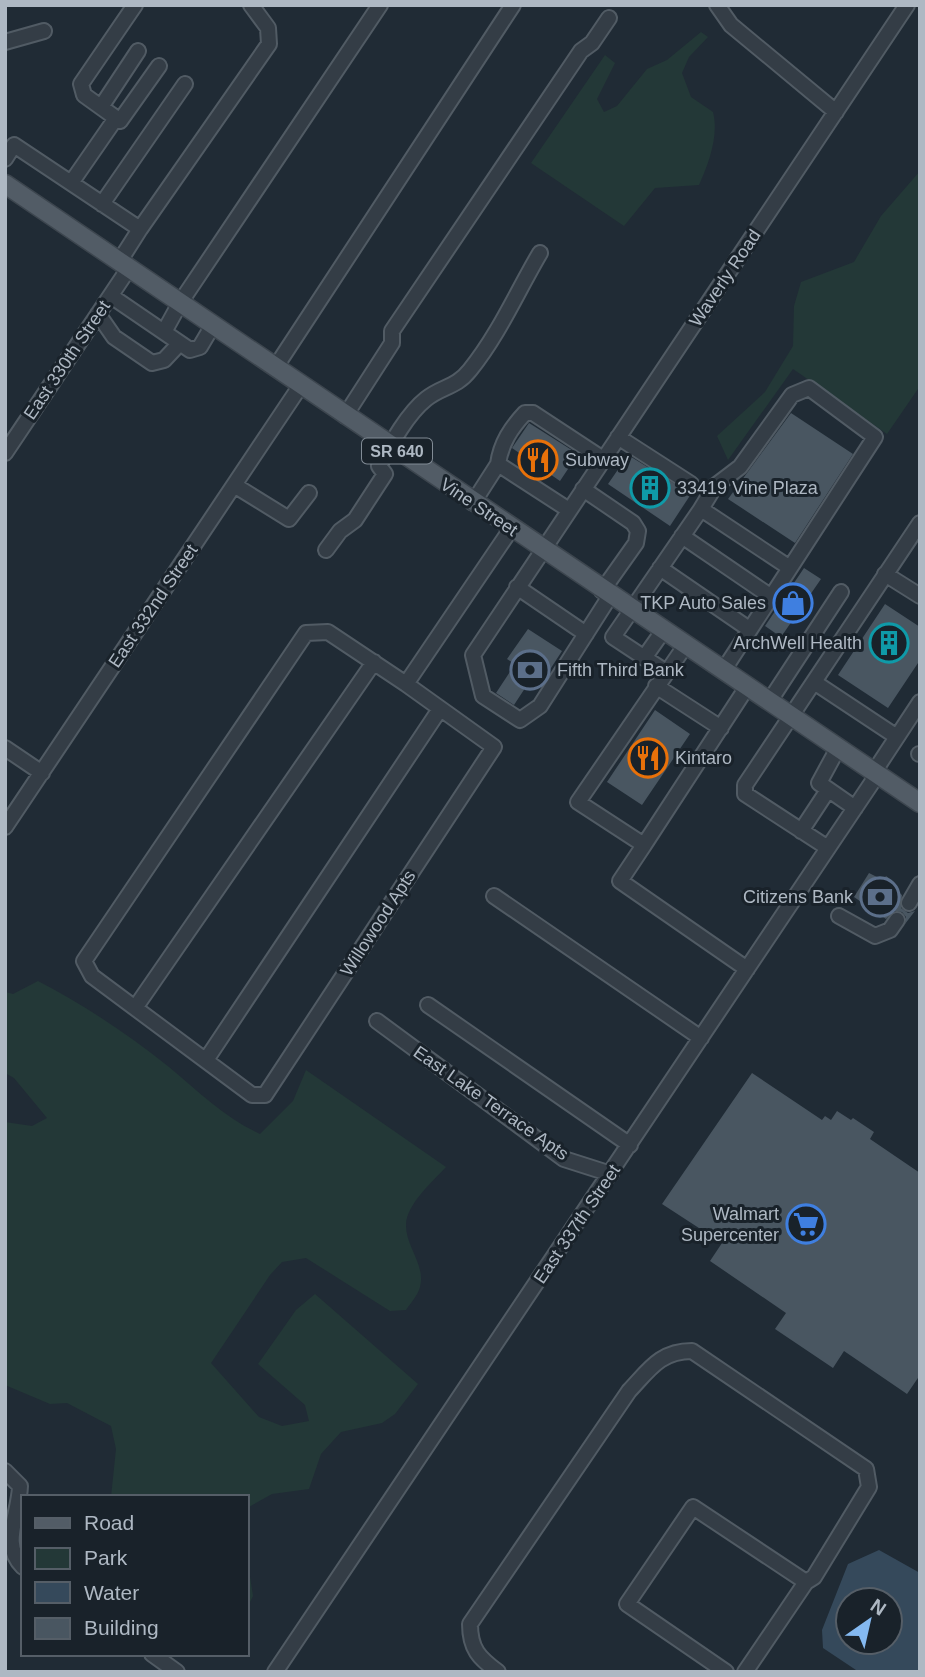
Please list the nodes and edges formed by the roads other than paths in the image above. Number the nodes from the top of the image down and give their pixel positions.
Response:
1 (135, 5) edge
2 (251, 5) edge
3 (380, 5) edge
4 (513, 5) edge
5 (718, 5) edge
6 (907, 5) edge
7 (609, 18) dead end
8 (44, 31) dead end
9 (5, 42) edge
10 (138, 51) dead end
11 (159, 66) dead end
12 (185, 84) dead end
13 (101, 107) junction
14 (836, 112) junction
15 (116, 118) junction
16 (5, 159) edge
17 (71, 183) junction
18 (5, 184) edge
19 (102, 204) junction
20 (140, 229) junction
21 (540, 253) dead end
22 (124, 265) junction
23 (111, 296) junction
24 (180, 303) junction
25 (98, 314) junction
26 (213, 326) junction
27 (164, 332) junction
28 (180, 343) junction
29 (275, 368) junction
30 (301, 385) junction
31 (345, 416) junction
32 (618, 437) junction
33 (390, 446) junction
34 (5, 453) edge
35 (603, 459) junction
36 (498, 464) junction
37 (691, 484) dead end
38 (233, 485) junction
39 (583, 489) junction
40 (309, 493) dead end
41 (473, 503) junction
42 (701, 509) junction
43 (569, 510) junction
44 (920, 523) edge
45 (511, 529) junction
46 (682, 536) junction
47 (326, 550) dead end
48 (542, 551) junction
49 (660, 568) junction
50 (790, 568) junction
51 (885, 574) junction
52 (517, 587) junction
53 (841, 593) dead end
54 (606, 594) junction
55 (770, 596) junction
56 (920, 596) edge
57 (631, 610) junction
58 (749, 629) junction
59 (663, 631) junction
60 (586, 634) junction
61 (685, 646) junction
62 (644, 657) junction
63 (374, 662) junction
64 (723, 671) junction
65 (666, 672) junction
66 (814, 682) junction
67 (406, 684) junction
68 (656, 686) junction
69 (747, 687) junction
70 (769, 702) junction
71 (920, 702) edge
72 (440, 709) junction
73 (790, 717) junction
74 (721, 728) junction
75 (897, 737) junction
76 (5, 748) edge
77 (838, 748) junction
78 (42, 773) junction
79 (875, 773) junction
80 (828, 790) junction
81 (920, 803) edge
82 (855, 808) junction
83 (5, 827) edge
84 (802, 831) junction
85 (644, 845) junction
86 (828, 848) junction
87 (920, 884) edge
88 (494, 896) dead end
89 (909, 902) dead end
90 (839, 916) dead end
91 (897, 920) dead end
92 (747, 969) junction
93 (428, 1005) dead end
94 (135, 1007) junction
95 (377, 1021) dead end
96 (701, 1038) junction
97 (206, 1060) junction
98 (630, 1145) junction
99 (611, 1174) junction
100 (5, 1471) edge
101 (21, 1566) edge
102 (806, 1582) junction
103 (155, 1656) edge
104 (177, 1672) edge
105 (275, 1672) edge
106 (498, 1672) edge
107 (726, 1672) edge
108 (745, 1672) edge

1 - 13 street
2 - 20 street, East 330th Street
3 - 24 street
4 - 29 street
5 - 14 street
6 - 14 street, Waverly Road
7 - 31 street
8 - 9 street
10 - 13 street
11 - 15 street
12 - 19 street
13 - 15 street
14 - 32 street, Waverly Road
15 - 17 street
16 - 17 street
17 - 19 street
18 - 22 main road, Vine Street / SR 640
19 - 20 street
20 - 22 street, East 330th Street
21 - 33 street
22 - 23 street, East 330th Street
22 - 24 main road, Vine Street / SR 640
23 - 25 street, East 330th Street
23 - 27 street
24 - 26 main road, Vine Street / SR 640
24 - 27 street
25 - 28 street
25 - 34 street, East 330th Street
26 - 28 street
26 - 29 main road, Vine Street / SR 640
27 - 28 street
29 - 30 main road, Vine Street / SR 640
30 - 31 main road, Vine Street / SR 640
30 - 38 street, East 332nd Street
31 - 33 main road, Vine Street / SR 640
32 - 35 street, Waverly Road
32 - 37 street
33 - 41 main road, Vine Street / SR 640
33 - 47 street
35 - 36 street
35 - 39 street, Waverly Road
36 - 41 street
36 - 43 street
38 - 40 street
38 - 78 street, East 332nd Street
39 - 43 street, Waverly Road
39 - 54 street
41 - 45 main road, Vine Street / SR 640
42 - 46 street
42 - 50 street
42 - 50 street
43 - 48 street, Waverly Road
44 - 51 street
45 - 48 main road, Vine Street / SR 640
45 - 67 street
46 - 49 street
46 - 55 street
48 - 52 street, Waverly Road
48 - 54 main road, Vine Street / SR 640
49 - 57 street
49 - 58 street
50 - 55 street
51 - 56 street
51 - 66 street
52 - 60 street
52 - 60 street, Waverly Road
53 - 70 street
54 - 57 main road, Vine Street / SR 640
54 - 60 street
55 - 58 street
57 - 59 main road, Vine Street / SR 640
57 - 62 street
58 - 64 street
59 - 61 main road, Vine Street / SR 640
59 - 62 street
61 - 64 main road, Vine Street / SR 640
61 - 65 street
62 - 65 street
63 - 67 street, Willowood Apts
63 - 94 street
63 - 94 street, Willowood Apts
64 - 69 main road, Vine Street / SR 640
65 - 68 street
66 - 73 street
66 - 75 street
67 - 72 street, Willowood Apts
68 - 74 street
68 - 85 street
69 - 70 main road, Vine Street / SR 640
69 - 74 street
70 - 73 main road, Vine Street / SR 640
71 - 75 street, East 337th Street
72 - 97 street
72 - 97 street, Willowood Apts
73 - 77 main road, Vine Street / SR 640
73 - 84 street
74 - 85 street
75 - 79 street, East 337th Street
76 - 78 street
77 - 79 main road, Vine Street / SR 640
77 - 80 street
78 - 83 street, East 332nd Street
79 - 81 main road, Vine Street / SR 640
79 - 82 street, East 337th Street
80 - 82 street
80 - 84 street
82 - 86 street, East 337th Street
84 - 86 street
85 - 92 street
86 - 92 street, East 337th Street
87 - 89 street
88 - 96 street
90 - 91 street
92 - 96 street, East 337th Street
93 - 98 street
94 - 97 street, Willowood Apts
95 - 99 street, East Lake Terrace Apts
96 - 98 street, East 337th Street
98 - 99 street, East 337th Street
99 - 105 street, East 337th Street
100 - 101 street
102 - 106 street
102 - 107 street
102 - 108 street
103 - 104 street

